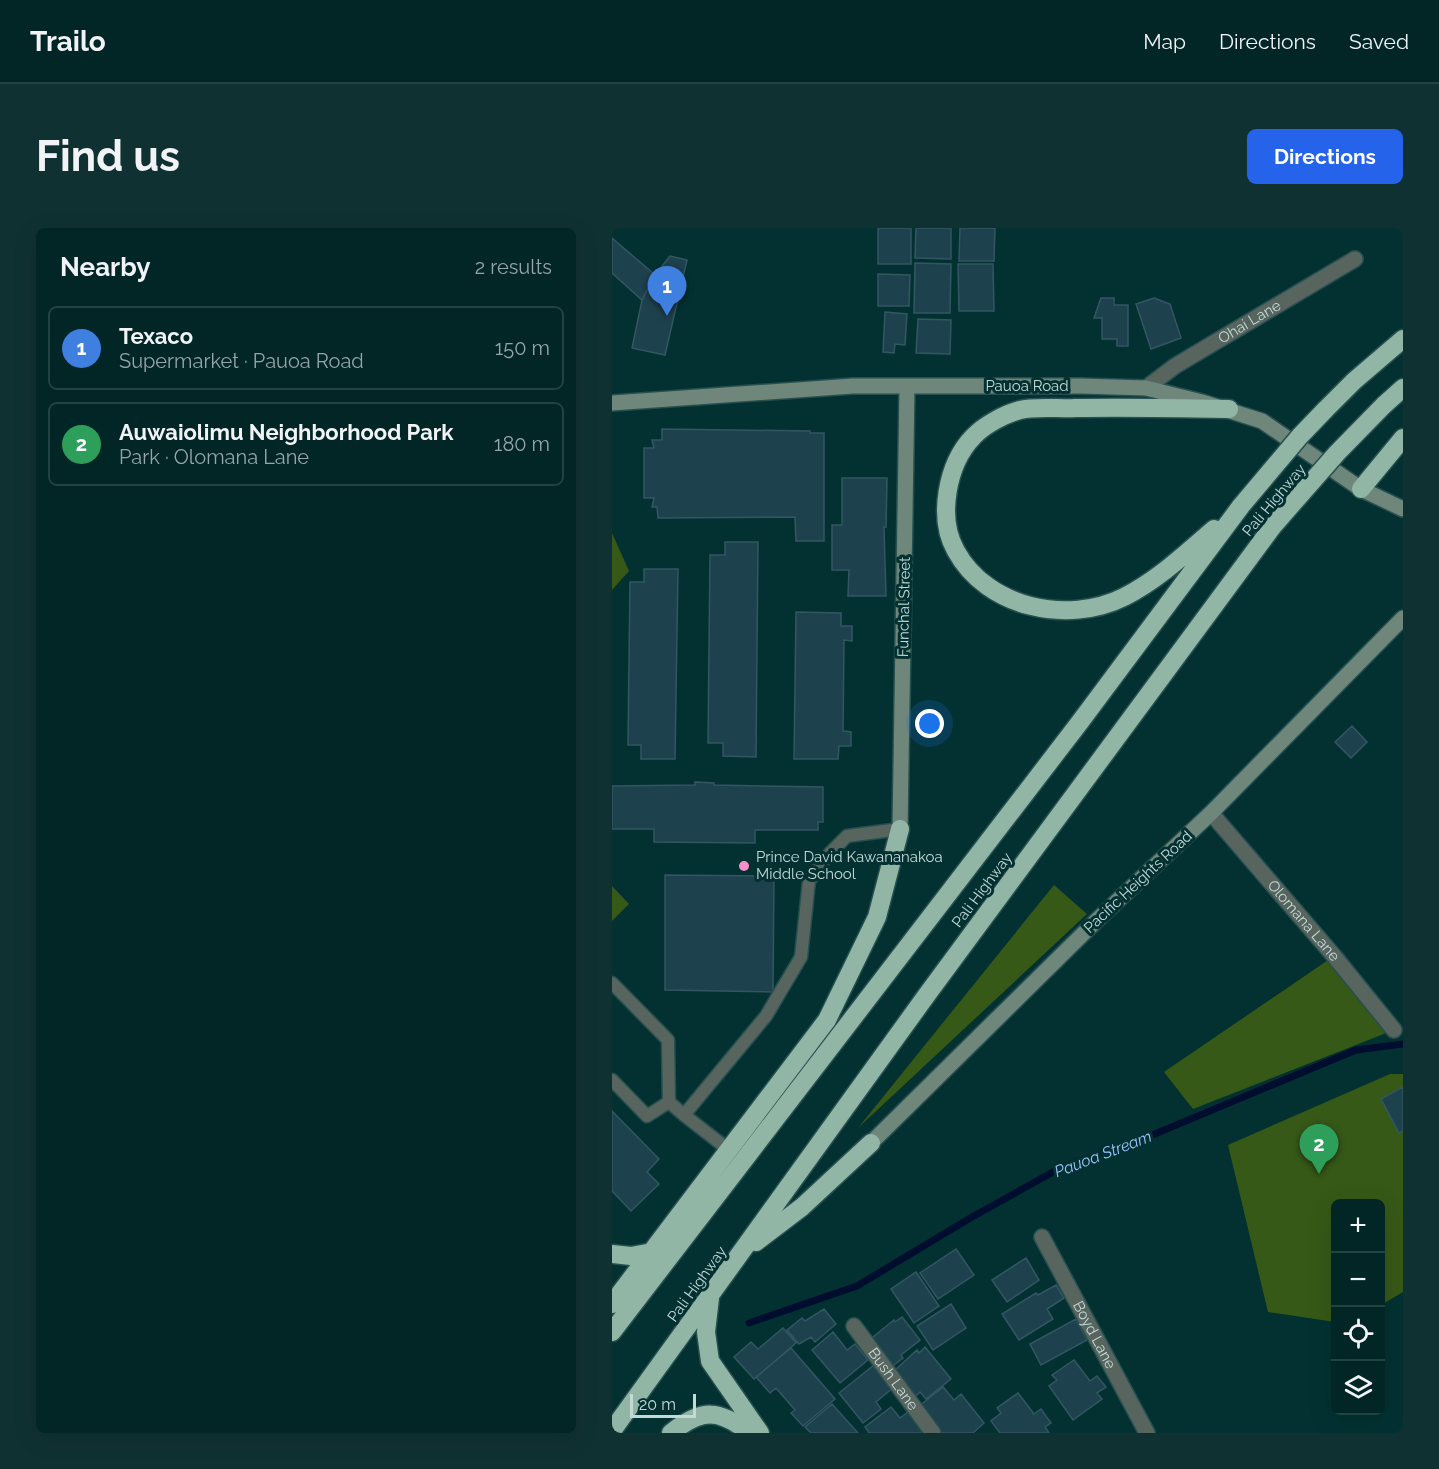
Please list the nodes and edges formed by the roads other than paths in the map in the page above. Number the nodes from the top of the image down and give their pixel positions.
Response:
1 (1355, 259) dead end
2 (1403, 339) edge
3 (908, 386) junction
4 (1403, 387) edge
5 (1146, 388) junction
6 (614, 401) edge
7 (1229, 410) junction
8 (1403, 438) edge
9 (1361, 489) junction
10 (1241, 506) junction
11 (1403, 509) edge
12 (1403, 618) edge
13 (1211, 813) junction
14 (900, 829) junction
15 (612, 983) edge
16 (1394, 1030) dead end
17 (612, 1080) edge
18 (669, 1102) junction
19 (684, 1115) junction
20 (871, 1143) joint
21 (729, 1150) junction
22 (1042, 1237) dead end
23 (652, 1252) junction
24 (742, 1252) junction
25 (612, 1254) edge
26 (710, 1297) junction
27 (612, 1304) edge
28 (854, 1326) dead end
29 (612, 1332) edge
30 (612, 1431) edge
31 (671, 1433) edge
32 (750, 1433) edge
33 (760, 1433) edge
34 (933, 1433) edge
35 (1147, 1433) edge

1 - 5 street, Ohai Lane
2 - 10 highway, Pali Highway, bridge
3 - 5 main road, Pauoa Road
3 - 6 main road, Pauoa Road
3 - 14 main road, Funchal Street
4 - 24 highway, Pali Highway, bridge
5 - 7 main road, Pauoa Road
7 - 9 main road, Pauoa Road
7 - 10 highway
8 - 9 highway
9 - 11 main road, Pauoa Road
10 - 29 highway, Pali Highway
12 - 13 main road, Pacific Heights Road
13 - 16 street, Olomana Lane
13 - 20 main road, Pacific Heights Road
14 - 19 lane
14 - 21 highway
15 - 18 lane
17 - 18 lane
18 - 19 lane
19 - 21 lane
20 - 24 highway
21 - 23 highway
22 - 35 street, Boyd Lane
23 - 25 highway
23 - 27 highway
24 - 26 highway, Pali Highway
26 - 30 highway, Pali Highway
26 - 33 highway
28 - 34 street, Bush Lane
31 - 32 highway

